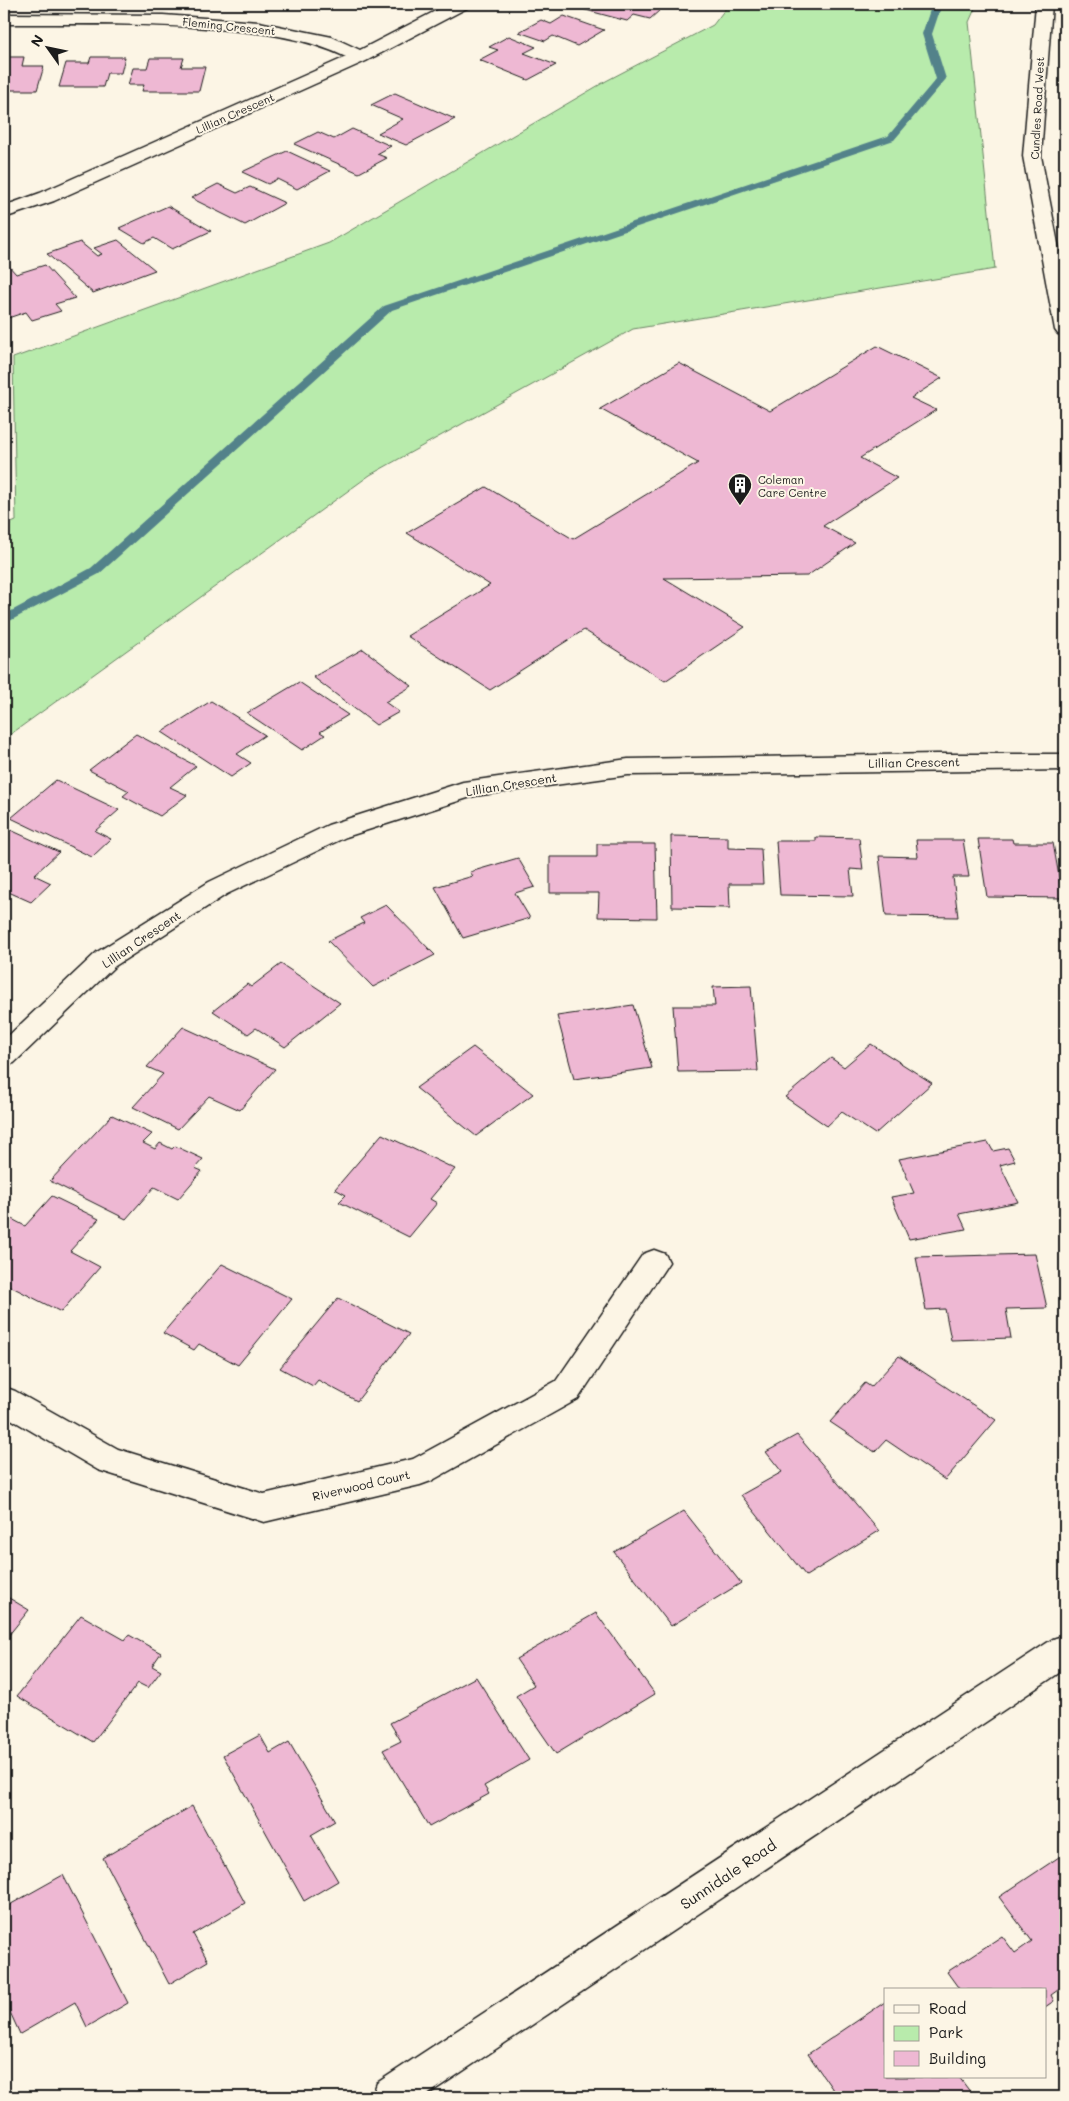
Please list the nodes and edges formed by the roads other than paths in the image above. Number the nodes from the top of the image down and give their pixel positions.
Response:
1 (461, 4) edge
2 (1044, 4) edge
3 (4, 19) edge
4 (360, 57) junction
5 (4, 212) edge
6 (1065, 330) edge
7 (1065, 762) edge
8 (4, 1056) edge
9 (654, 1262) dead end
10 (4, 1400) edge
11 (1065, 1650) edge
12 (391, 2097) edge

1 - 4 street, Lillian Crescent
2 - 6 street, Cundles Road West
3 - 4 street, Fleming Crescent
4 - 5 street, Lillian Crescent
7 - 8 street, Lillian Crescent
9 - 10 street, Riverwood Court
11 - 12 street, Sunnidale Road

